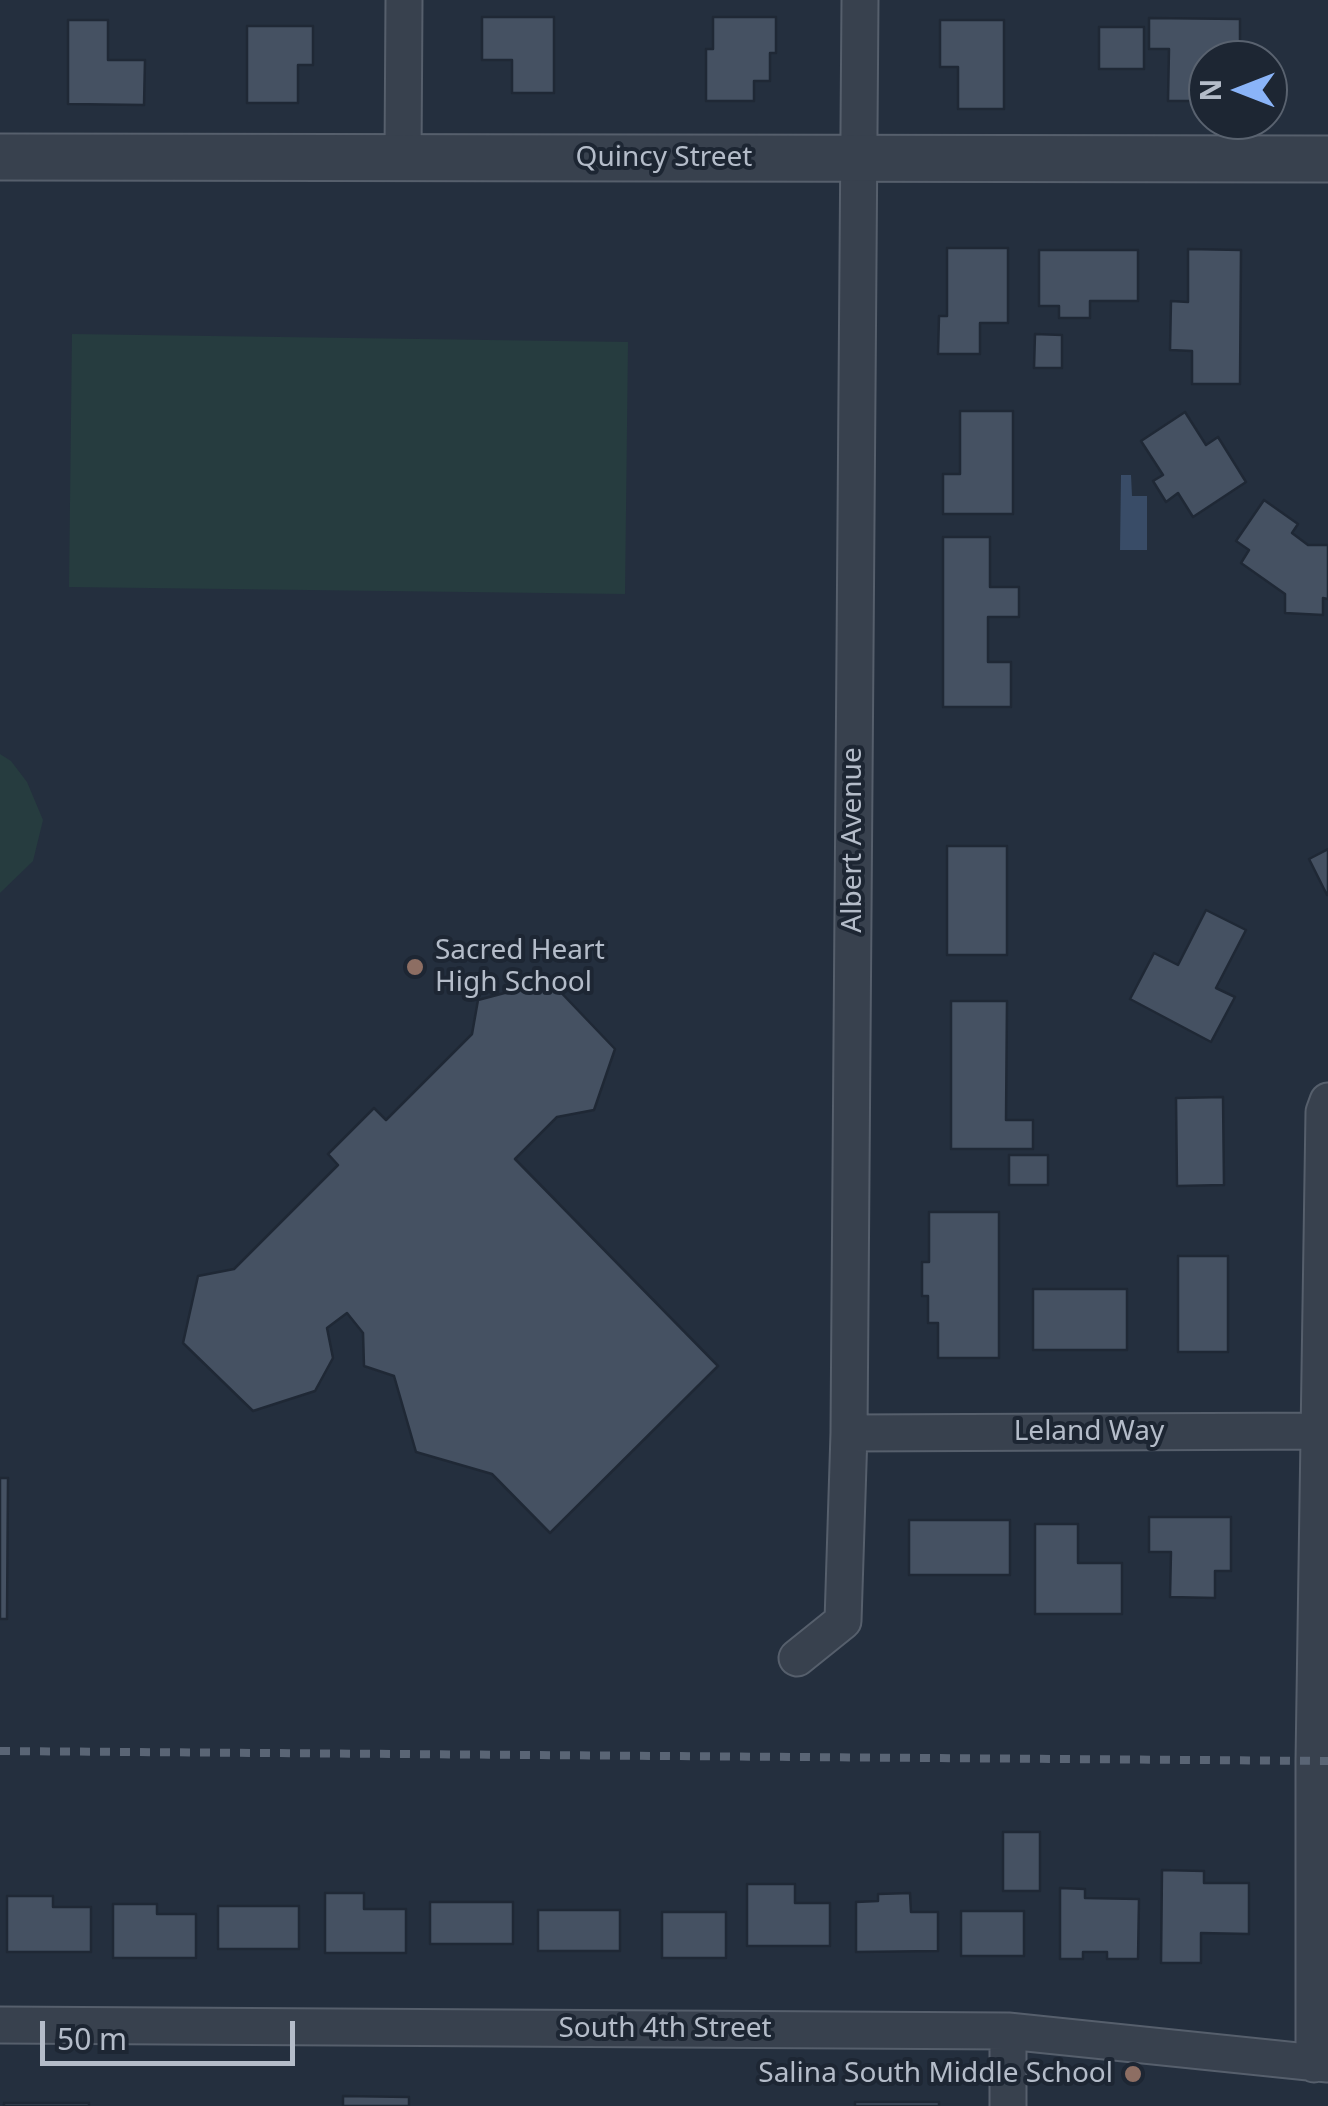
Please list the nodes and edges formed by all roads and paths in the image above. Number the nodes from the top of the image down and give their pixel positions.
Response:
1 (404, 0) edge
2 (860, 0) edge
3 (0, 157) edge
4 (402, 158) junction
5 (857, 158) junction
6 (1328, 159) edge
7 (1328, 1101) edge
8 (1324, 1431) edge
9 (849, 1432) junction
10 (797, 1658) dead end
11 (0, 2025) edge
12 (1008, 2032) junction
13 (1321, 2064) edge
14 (1008, 2106) edge

1 - 4 street
2 - 5 street, Albert Avenue
3 - 4 street, Quincy Street
4 - 5 street, Quincy Street
5 - 6 street, Quincy Street
5 - 9 street, Albert Avenue
7 - 8 street
8 - 9 street, Leland Way
8 - 13 street
9 - 10 street, Albert Avenue
11 - 12 street, South 4th Street
12 - 13 street, South 4th Street
12 - 14 street

